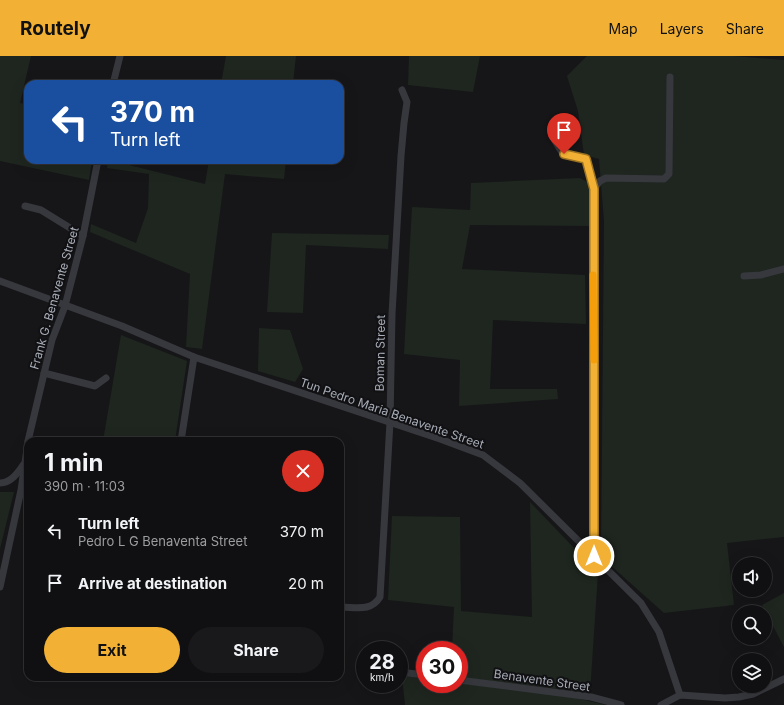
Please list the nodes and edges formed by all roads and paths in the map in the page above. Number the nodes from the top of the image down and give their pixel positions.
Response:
1 (120, 56) edge
2 (670, 77) dead end
3 (114, 80) edge
4 (402, 90) dead end
5 (555, 141) dead end
6 (97, 164) edge
7 (594, 189) junction
8 (25, 206) dead end
9 (83, 236) junction
10 (784, 269) edge
11 (744, 276) dead end
12 (0, 281) edge
13 (65, 306) junction
14 (194, 357) junction
15 (44, 373) junction
16 (106, 378) dead end
17 (390, 422) junction
18 (29, 437) edge
19 (182, 437) edge
20 (24, 463) joint
21 (0, 483) edge
22 (594, 556) junction
23 (0, 587) edge
24 (344, 607) edge
25 (784, 680) edge
26 (468, 681) edge
27 (680, 695) junction
28 (621, 705) edge
29 (661, 705) edge

1 - 3 street
2 - 7 street
4 - 17 street, Boman Street
5 - 7 street
6 - 9 street, Frank G. Benavente Street
7 - 22 street
8 - 9 street
9 - 13 street, Frank G. Benavente Street
10 - 11 street
12 - 13 street, Tun Pedro Maria Benavente Street
13 - 14 street, Tun Pedro Maria Benavente Street
13 - 15 street, Frank G. Benavente Street
14 - 17 street, Tun Pedro Maria Benavente Street
14 - 19 street
15 - 16 street
15 - 18 street, Frank G. Benavente Street
17 - 22 street, Tun Pedro Maria Benavente Street
17 - 24 street, Boman Street
20 - 21 street
20 - 23 street, Frank G. Benavente Street
22 - 27 street, Tun Pedro Maria Benavente Street
25 - 27 street
26 - 28 street, Benavente Street
27 - 29 street

